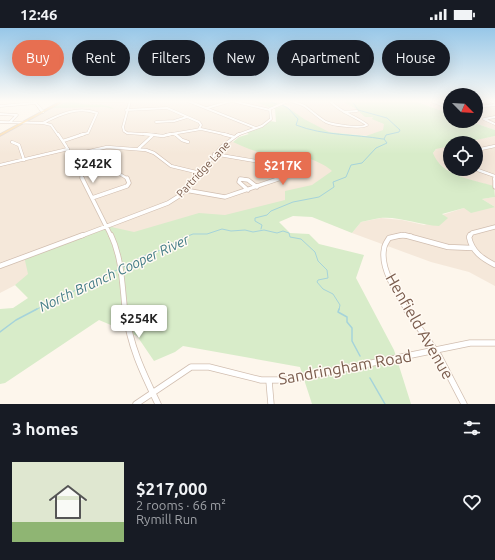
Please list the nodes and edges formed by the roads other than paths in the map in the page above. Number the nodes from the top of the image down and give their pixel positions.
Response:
1 (13, 119) edge
2 (31, 119) edge
3 (51, 119) edge
4 (95, 119) edge
5 (124, 119) edge
6 (182, 119) edge
7 (190, 119) edge
8 (233, 119) edge
9 (271, 119) edge
10 (321, 119) edge
11 (357, 119) edge
12 (489, 119) edge
13 (0, 122) edge
14 (10, 122) junction
15 (24, 122) junction
16 (156, 122) dead end
17 (43, 123) junction
18 (495, 124) edge
19 (256, 128) junction
20 (199, 129) junction
21 (174, 134) junction
22 (0, 135) edge
23 (152, 136) junction
24 (234, 137) junction
25 (63, 141) junction
26 (12, 142) dead end
27 (188, 142) dead end
28 (495, 148) edge
29 (68, 149) junction
30 (138, 149) junction
31 (483, 149) edge
32 (214, 154) junction
33 (72, 155) junction
34 (24, 160) junction
35 (0, 165) edge
36 (282, 167) junction
37 (284, 172) junction
38 (483, 172) edge
39 (118, 173) dead end
40 (200, 173) junction
41 (495, 177) edge
42 (257, 187) junction
43 (495, 187) edge
44 (185, 190) junction
45 (248, 190) junction
46 (92, 198) junction
47 (105, 226) junction
48 (495, 227) edge
49 (472, 248) junction
50 (495, 265) edge
51 (0, 266) edge
52 (495, 343) edge
53 (436, 351) junction
54 (269, 380) junction
55 (152, 392) junction
56 (136, 404) edge
57 (158, 404) edge
58 (270, 404) edge
59 (464, 404) edge

1 - 14 street
2 - 15 main road
3 - 17 street
4 - 25 street
5 - 23 street
6 - 16 street
7 - 20 street
8 - 19 street
9 - 19 street, Partridge Lane
10 - 11 street
12 - 18 street
13 - 14 street
14 - 15 street
15 - 17 street
15 - 22 main road
17 - 25 street
19 - 24 street, Partridge Lane
20 - 21 street
20 - 24 street
21 - 23 street
21 - 27 street
23 - 30 street
24 - 32 street, Partridge Lane
25 - 29 street
26 - 34 street
28 - 31 street
29 - 33 street
29 - 34 street
30 - 33 street
30 - 40 street
32 - 36 street
32 - 40 street, Partridge Lane
33 - 46 street
34 - 35 street
36 - 37 street
36 - 37 street
37 - 42 street
38 - 41 street
39 - 46 street
40 - 44 street, Partridge Lane
41 - 43 street
42 - 45 street
42 - 45 street
44 - 45 street
44 - 47 street, Partridge Lane
46 - 47 street
47 - 51 street, Partridge Lane
47 - 55 street
48 - 49 street
49 - 50 street
49 - 53 street, Henfield Avenue
52 - 53 street, Sandringham Road
53 - 54 street, Sandringham Road
53 - 59 street, Henfield Avenue
54 - 55 street, Sandringham Road
54 - 58 street
55 - 56 street, Sandringham Road
55 - 57 street

